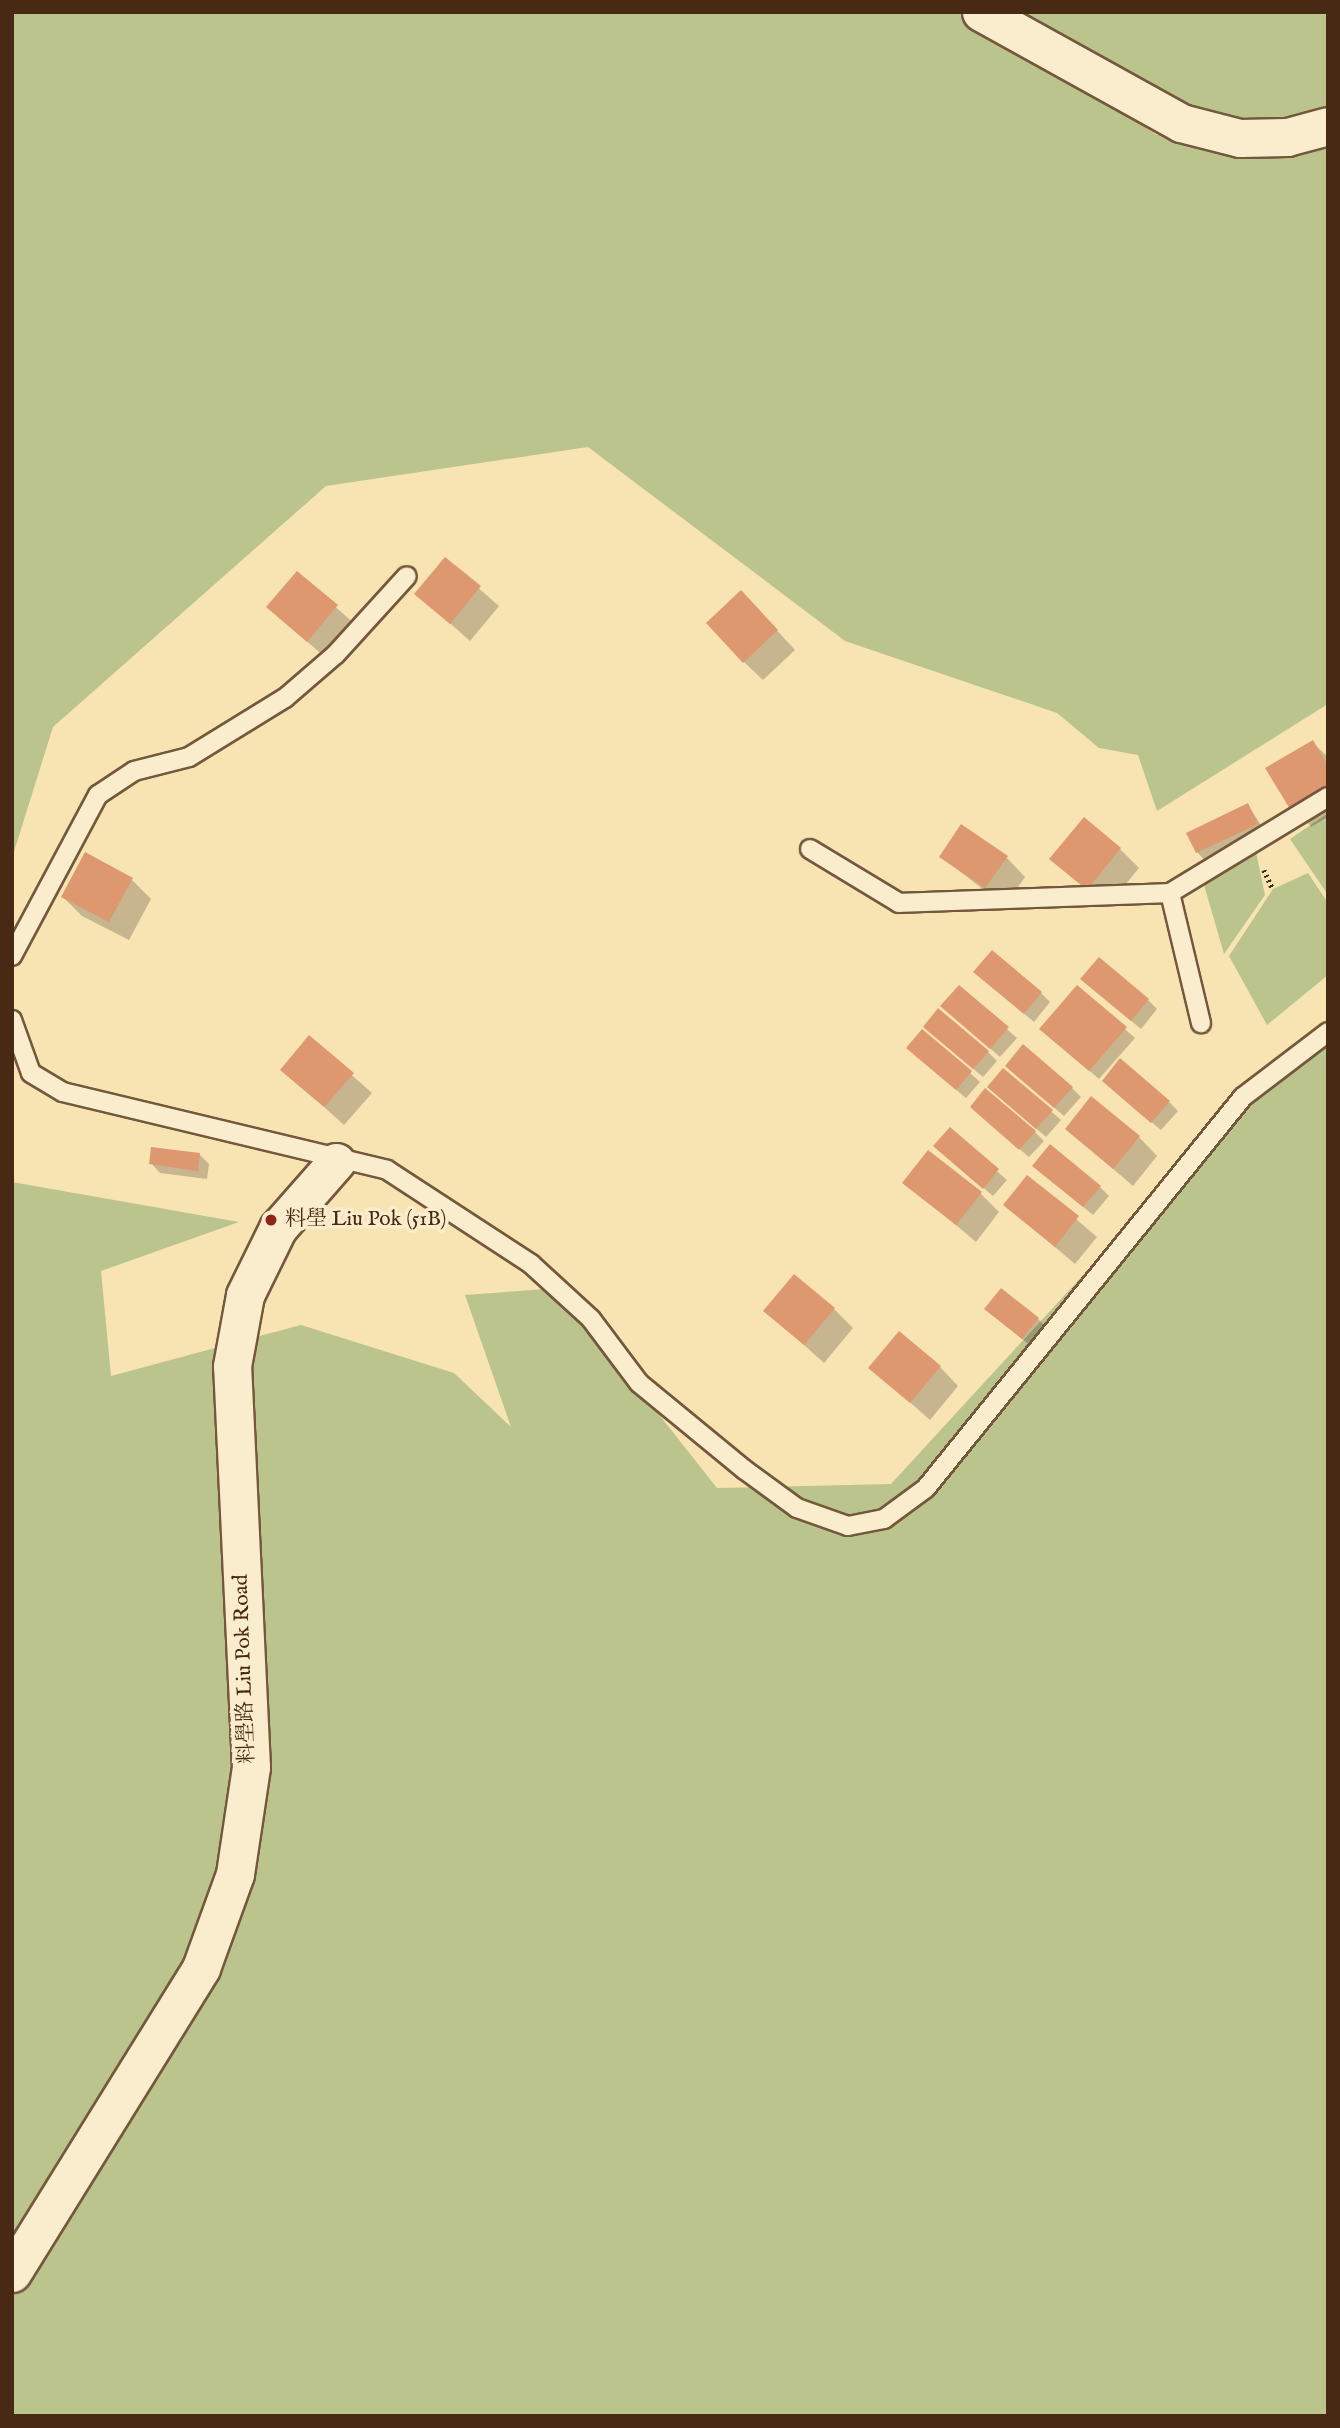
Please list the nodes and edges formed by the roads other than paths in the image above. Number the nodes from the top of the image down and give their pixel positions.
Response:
1 (981, 12) edge
2 (1328, 126) edge
3 (407, 576) dead end
4 (1328, 797) edge
5 (810, 849) dead end
6 (1170, 893) junction
7 (12, 956) edge
8 (12, 1020) edge
9 (1201, 1023) dead end
10 (1328, 1031) edge
11 (336, 1162) junction
12 (12, 2273) edge

1 - 2 street
3 - 7 lane
4 - 6 lane
5 - 6 lane
6 - 9 lane
8 - 11 lane
10 - 11 lane
11 - 12 street, 料壆路 Liu Pok Road

